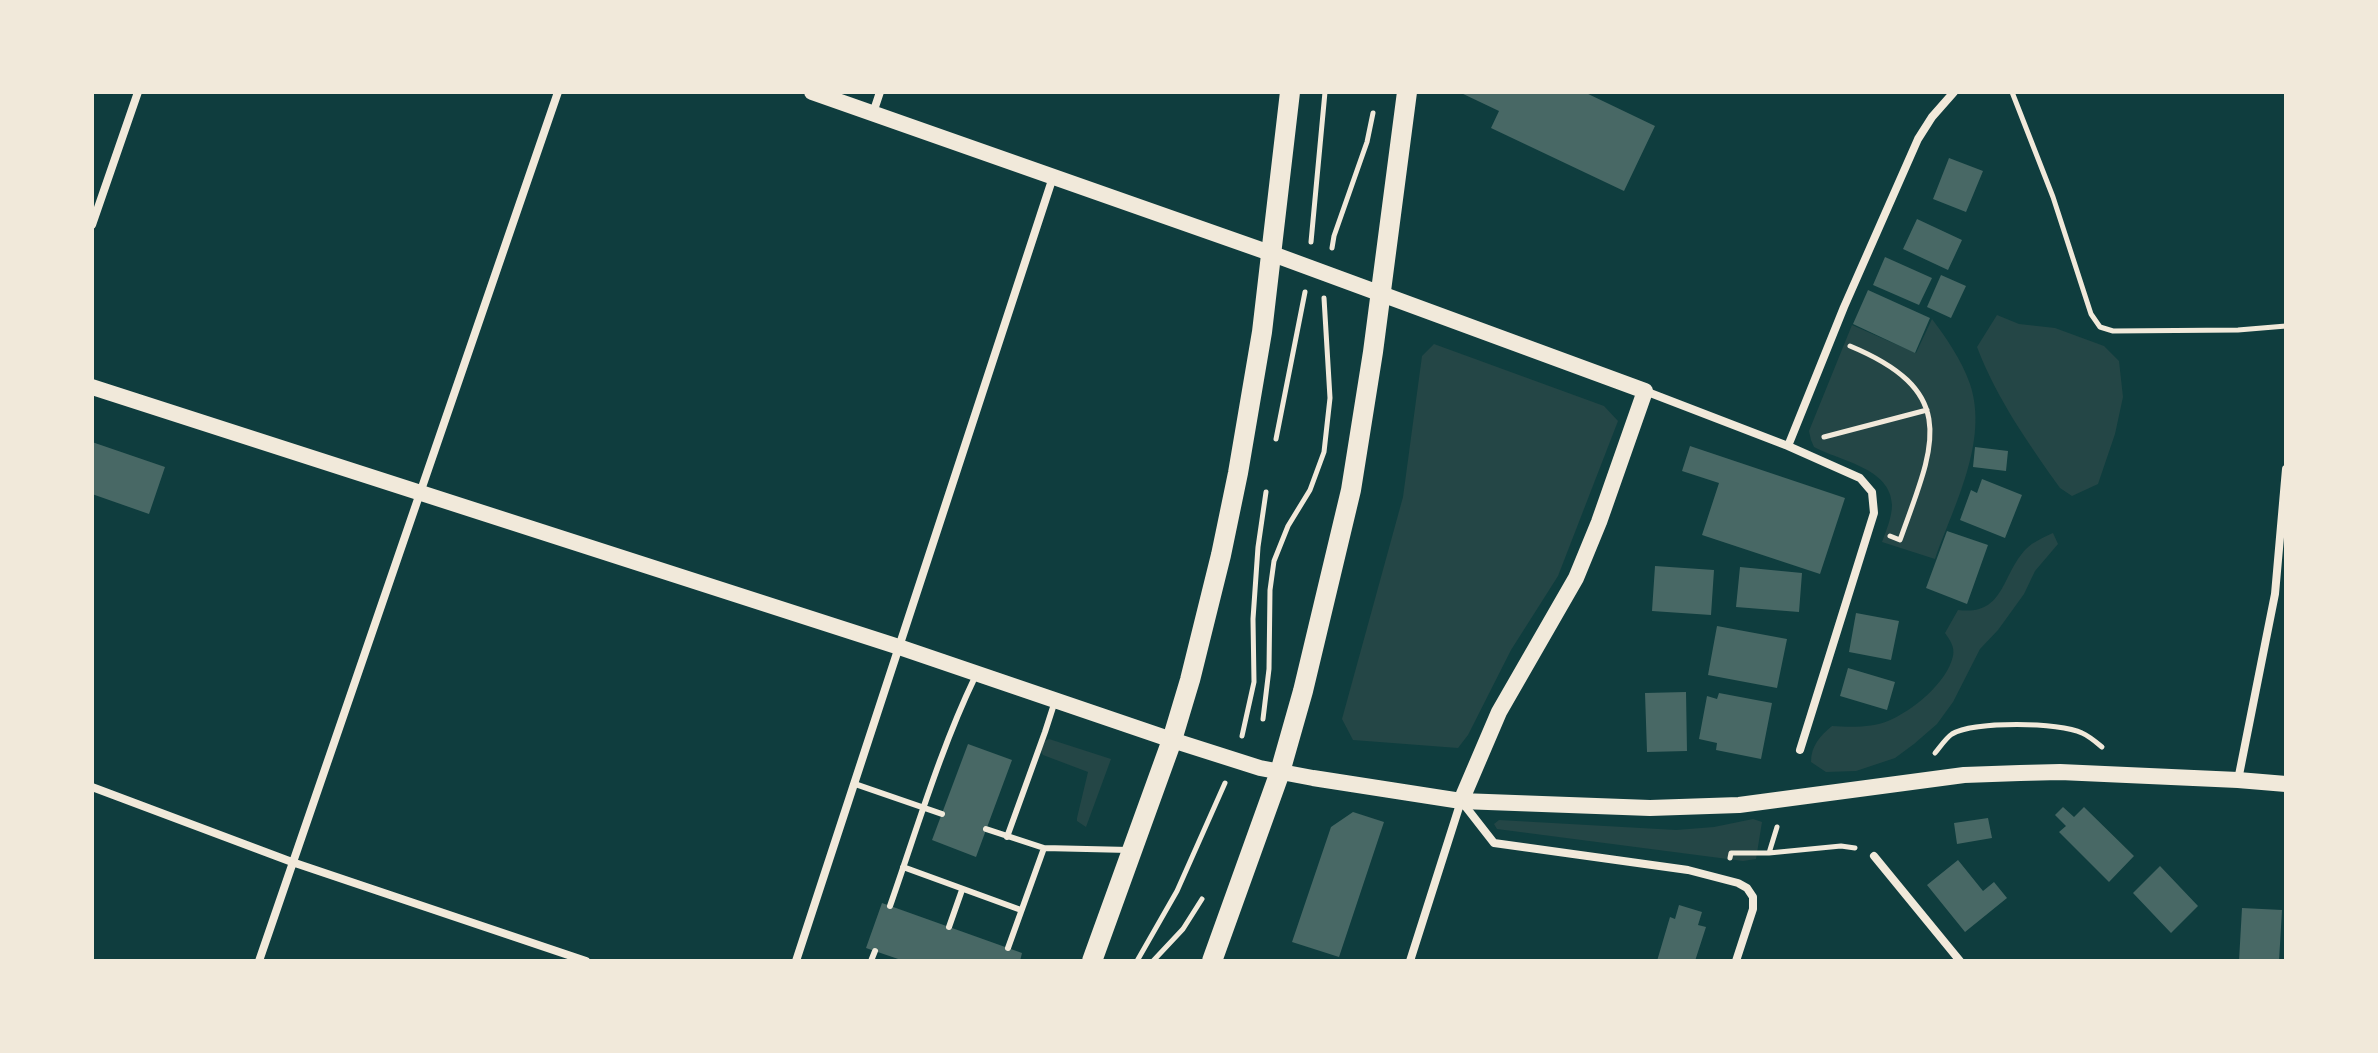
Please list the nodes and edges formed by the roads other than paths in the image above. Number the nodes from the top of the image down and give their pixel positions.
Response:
1 (138, 92) edge
2 (558, 92) edge
3 (812, 92) edge
4 (880, 92) edge
5 (1290, 92) edge
6 (1407, 92) edge
7 (1954, 92) edge
8 (873, 113) junction
9 (1053, 177) junction
10 (92, 225) edge
11 (1270, 253) junction
12 (1380, 293) junction
13 (92, 387) edge
14 (1645, 391) junction
15 (1788, 446) junction
16 (2286, 469) edge
17 (420, 493) junction
18 (899, 647) junction
19 (977, 673) junction
20 (1055, 699) junction
21 (1172, 740) junction
22 (1800, 750) dead end
23 (1280, 772) junction
24 (2238, 780) junction
25 (855, 784) junction
26 (2286, 784) edge
27 (92, 787) edge
28 (1461, 801) junction
29 (923, 808) junction
30 (942, 814) dead end
31 (986, 829) dead end
32 (1007, 837) junction
33 (1044, 848) junction
34 (1132, 850) junction
35 (1874, 856) road end
36 (292, 862) junction
37 (903, 867) junction
38 (962, 890) junction
39 (890, 906) dead end
40 (1021, 910) junction
41 (949, 927) dead end
42 (1008, 948) dead end
43 (875, 951) dead end
44 (259, 961) edge
45 (586, 961) edge
46 (796, 961) edge
47 (871, 961) edge
48 (1092, 961) edge
49 (1212, 961) edge
50 (1410, 961) edge
51 (1736, 961) edge
52 (1960, 961) edge

1 - 10 street
2 - 17 street
3 - 8 main road
4 - 8 street
5 - 11 main road
6 - 12 main road
7 - 15 street
8 - 9 main road
9 - 11 main road
9 - 18 street
11 - 12 main road
11 - 21 main road
12 - 14 main road
12 - 23 main road
13 - 17 main road
14 - 15 street
14 - 28 main road
15 - 22 street
16 - 24 street
17 - 18 main road
17 - 36 street
18 - 19 main road
18 - 25 street
19 - 20 main road
19 - 29 lane
20 - 21 main road
20 - 32 lane
21 - 23 main road
21 - 34 main road
23 - 28 main road
23 - 49 main road
24 - 26 main road
24 - 28 main road
25 - 29 lane
25 - 46 street
27 - 36 street
28 - 50 street
28 - 51 street
29 - 30 lane
29 - 37 lane
31 - 32 lane
32 - 33 lane
33 - 34 lane
33 - 40 lane
34 - 48 main road
35 - 52 street
36 - 44 street
36 - 45 street
37 - 38 lane
37 - 39 lane
38 - 40 lane
38 - 41 lane
40 - 42 lane
43 - 47 lane

